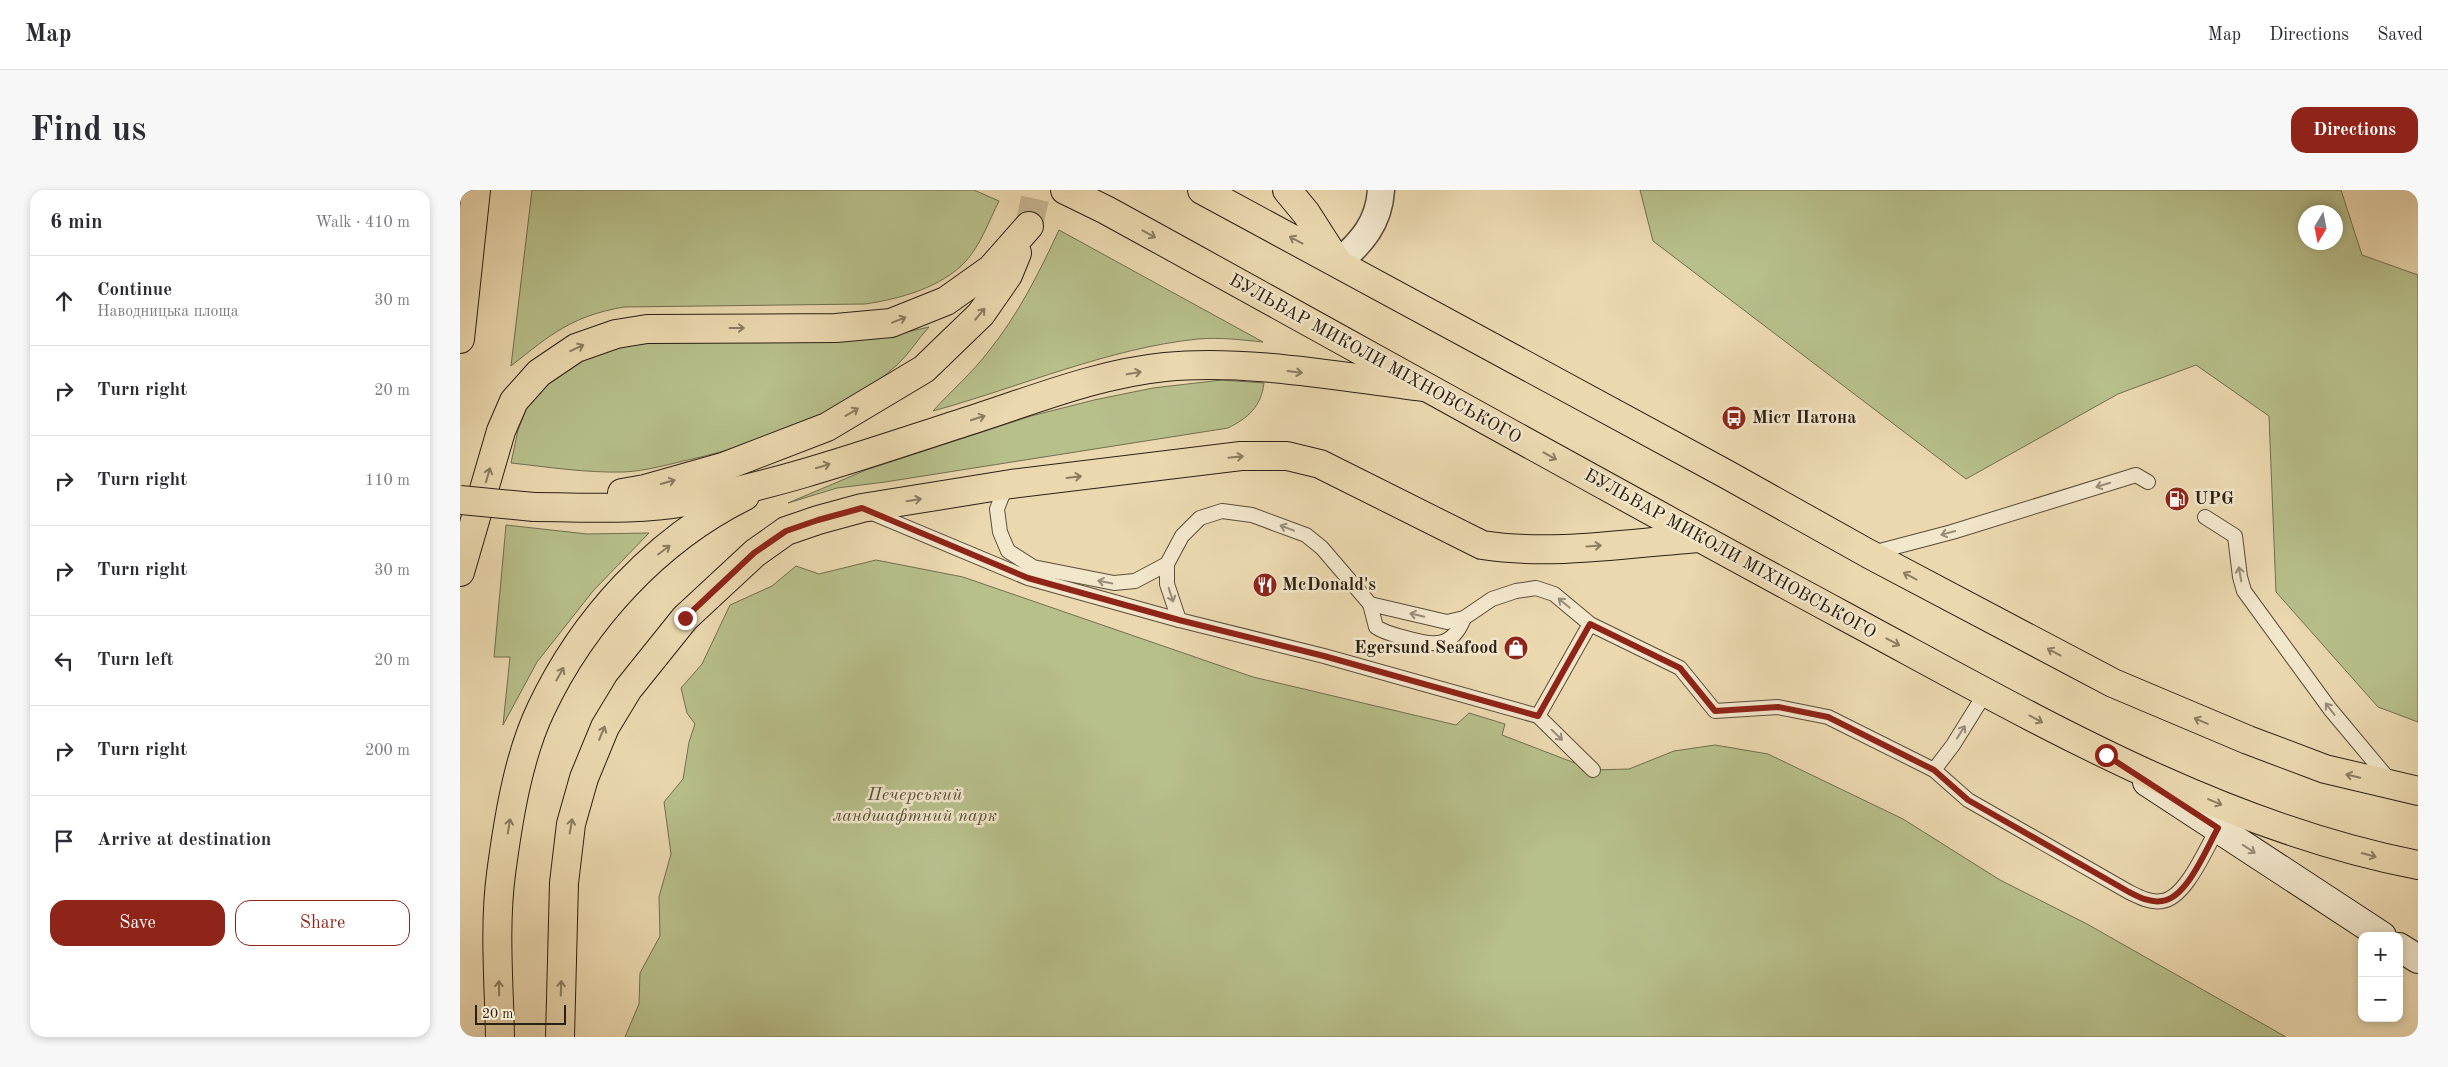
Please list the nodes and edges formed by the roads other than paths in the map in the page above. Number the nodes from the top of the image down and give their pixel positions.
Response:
1 (476, 190) edge
2 (1065, 190) edge
3 (1202, 190) edge
4 (1287, 190) edge
5 (1381, 190) edge
6 (1222, 197) edge
7 (1338, 263) junction
8 (460, 340) edge
9 (1424, 387) junction
10 (776, 480) junction
11 (2148, 482) dead end
12 (1011, 484) junction
13 (460, 500) edge
14 (534, 507) junction
15 (862, 508) junction
16 (2205, 517) dead end
17 (1700, 538) junction
18 (1868, 554) junction
19 (1167, 564) junction
20 (460, 572) edge
21 (1370, 604) junction
22 (1464, 618) junction
23 (1179, 620) junction
24 (1590, 624) junction
25 (1986, 692) junction
26 (1538, 716) junction
27 (2106, 755) junction
28 (1593, 770) dead end
29 (1934, 770) junction
30 (2406, 789) edge
31 (2218, 828) junction
32 (2418, 865) edge
33 (2376, 932) edge
34 (2403, 950) edge
35 (2418, 959) edge
36 (500, 1037) edge
37 (560, 1037) edge

1 - 8 main road
2 -> 9 main road, БУЛЬВАР МИКОЛИ МІХНОВСЬКОГО
3 - 6 main road
4 - 7 main road
5 - 7 street
7 -> 6 main road
7 - 18 main road
10 -> 9 main road
9 -> 17 main road, БУЛЬВАР МИКОЛИ МІХНОВСЬКОГО
10 - 14 main road
36 -> 10 main road
11 -> 18 lane
15 -> 12 main road
12 -> 17 main road
19 -> 12 lane
13 - 14 main road, bridge
14 - 20 main road
15 - 23 lane
37 -> 15 main road
30 -> 16 lane
17 -> 25 main road, БУЛЬВАР МИКОЛИ МІХНОВСЬКОГО
30 -> 18 main road
21 -> 19 lane
19 -> 23 lane
22 -> 21 lane
21 - 22 lane
24 -> 22 lane
23 - 26 lane
24 - 26 lane
24 - 29 lane
25 -> 27 main road, БУЛЬВАР МИКОЛИ МІХНОВСЬКОГО
29 -> 25 lane
26 -> 28 lane
27 - 31 main road
27 -> 32 main road, БУЛЬВАР МИКОЛИ МІХНОВСЬКОГО
29 - 31 lane
31 -> 33 main road
34 - 35 main road

